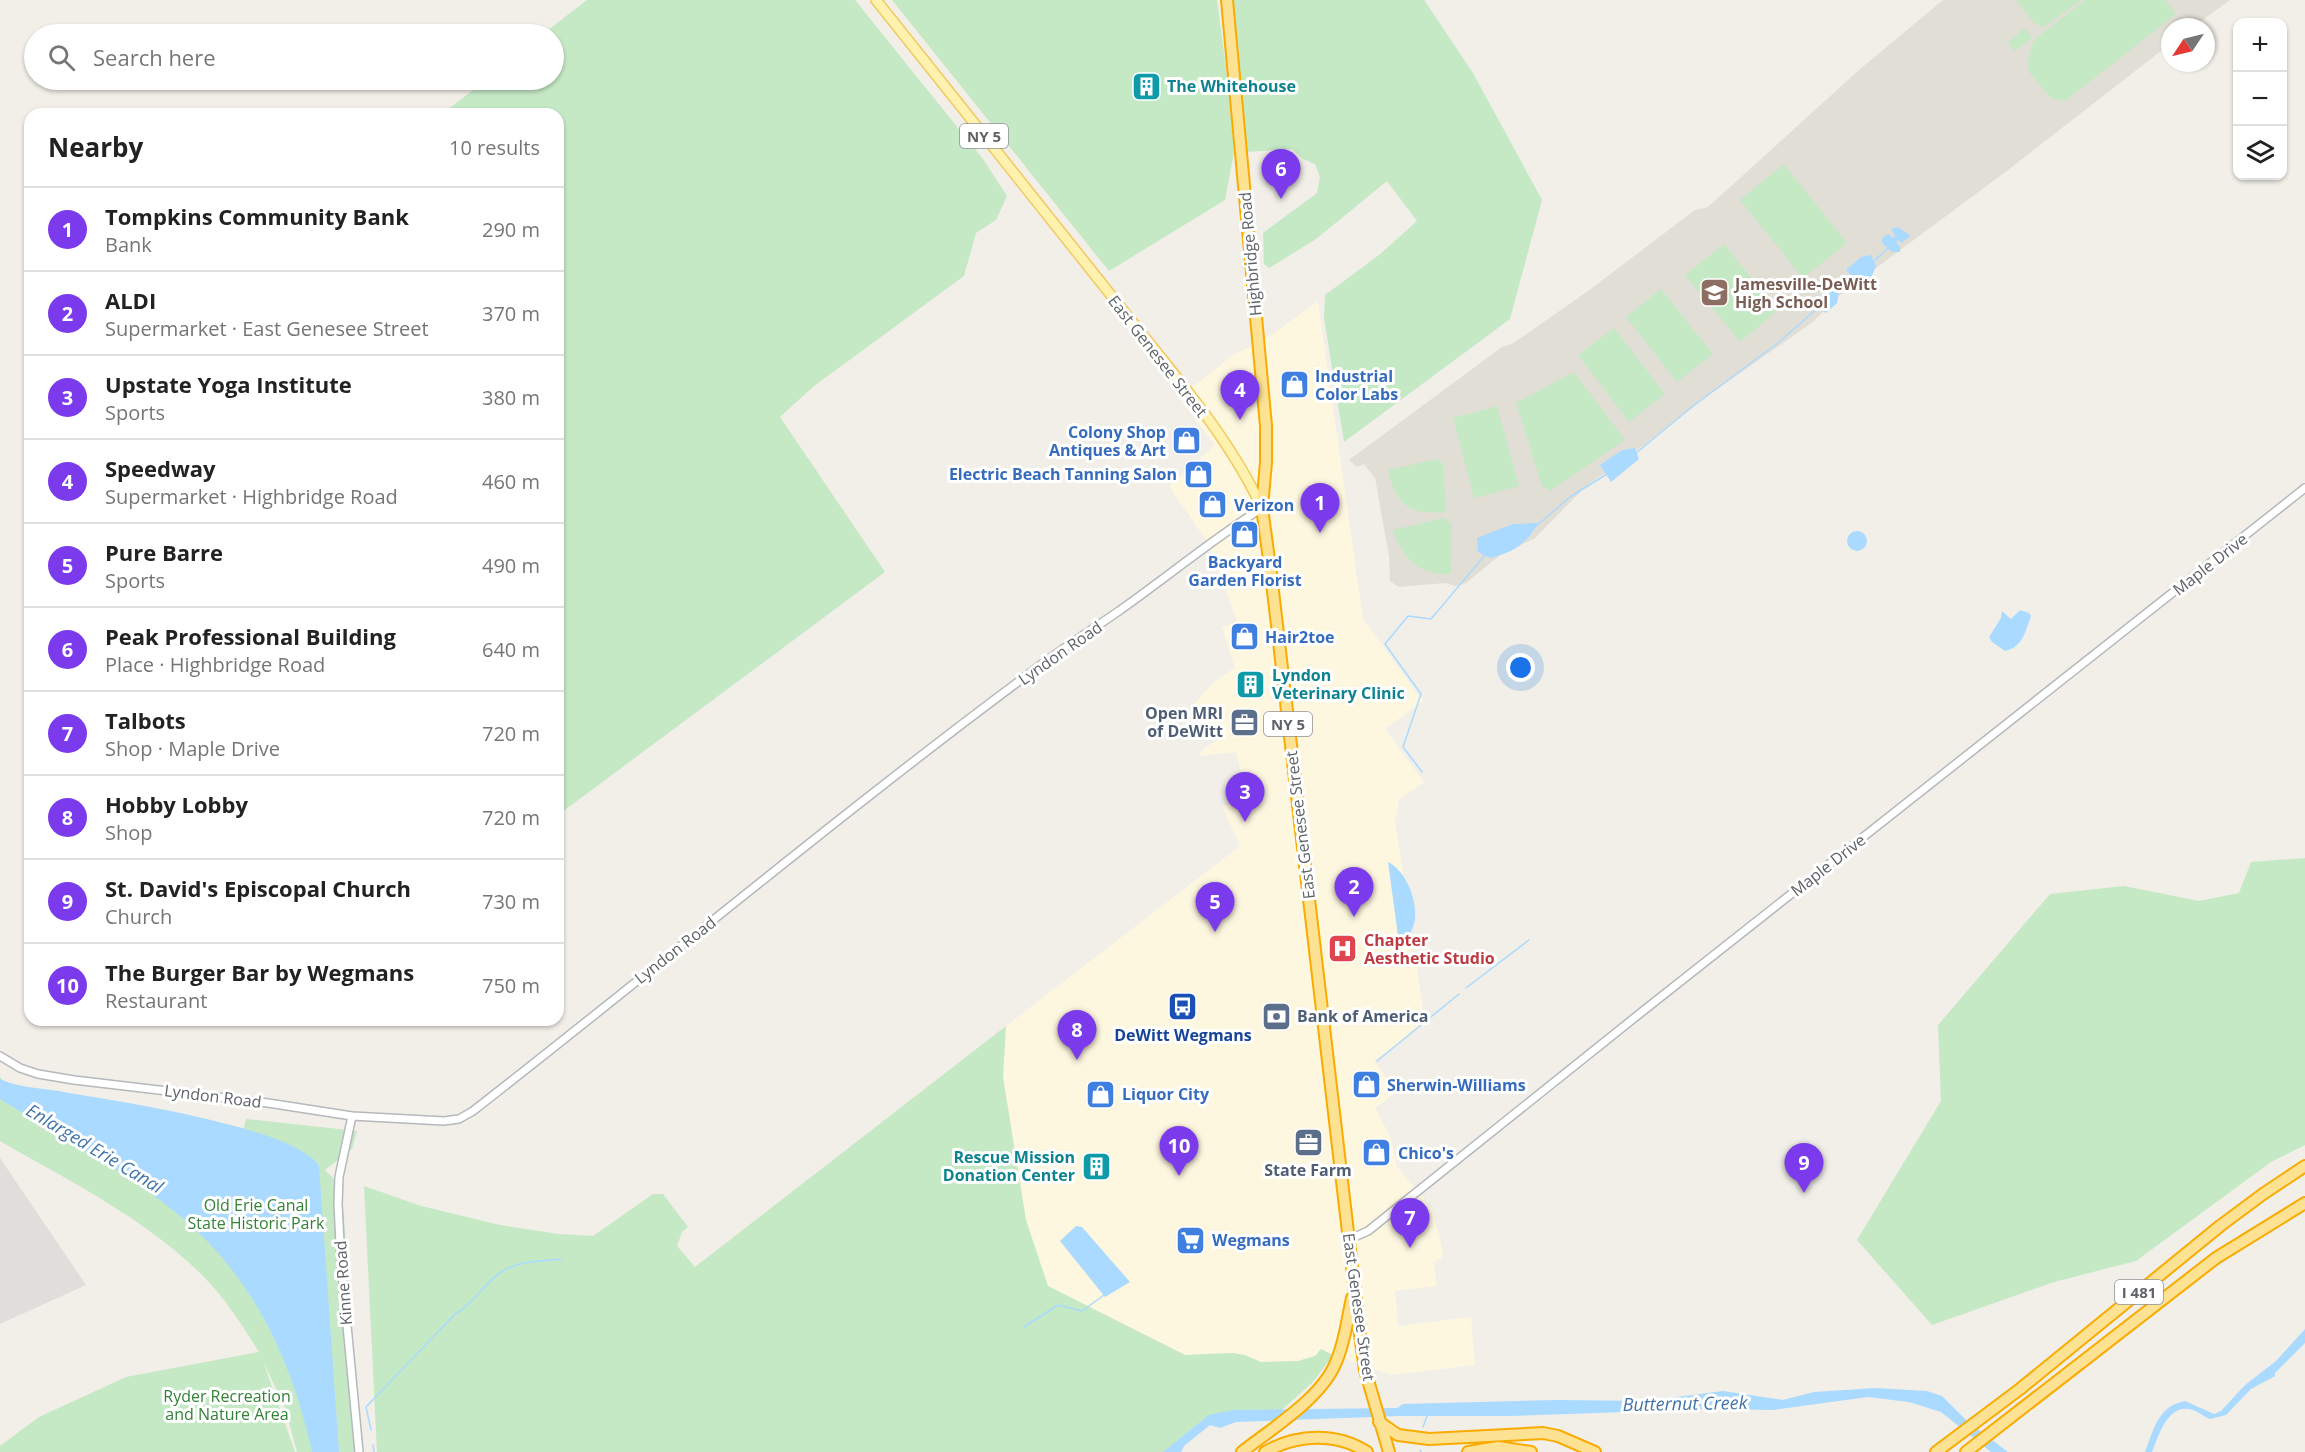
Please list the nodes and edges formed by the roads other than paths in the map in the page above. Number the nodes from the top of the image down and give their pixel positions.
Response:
1 (876, 0) edge
2 (1227, 0) edge
3 (2305, 488) edge
4 (1262, 508) junction
5 (3, 1058) edge
6 (352, 1116) junction
7 (2305, 1166) edge
8 (2305, 1203) edge
9 (1350, 1239) junction
10 (1354, 1289) junction
11 (1379, 1422) junction
12 (359, 1452) edge
13 (1242, 1452) edge
14 (1265, 1452) edge
15 (1367, 1452) edge
16 (1389, 1452) edge
17 (1468, 1452) edge
18 (1531, 1452) edge
19 (1596, 1452) edge
20 (1936, 1452) edge
21 (1966, 1452) edge

1 - 4 main road, East Genesee Street / NY 5
2 - 4 highway, Highbridge Road
3 - 9 street, Maple Drive
4 - 6 street, Lyndon Road
4 - 9 highway, East Genesee Street / NY 5
5 - 6 street, Lyndon Road
6 - 12 street, Kinne Road
7 - 20 highway, I 481
8 - 21 highway, I 481
9 - 10 highway, East Genesee Street / NY 5
10 - 11 highway, East Genesee Street / NY 5
10 - 13 highway
11 - 16 highway, East Genesee Street / NY 5
11 - 19 highway
14 - 15 highway
17 - 18 highway

